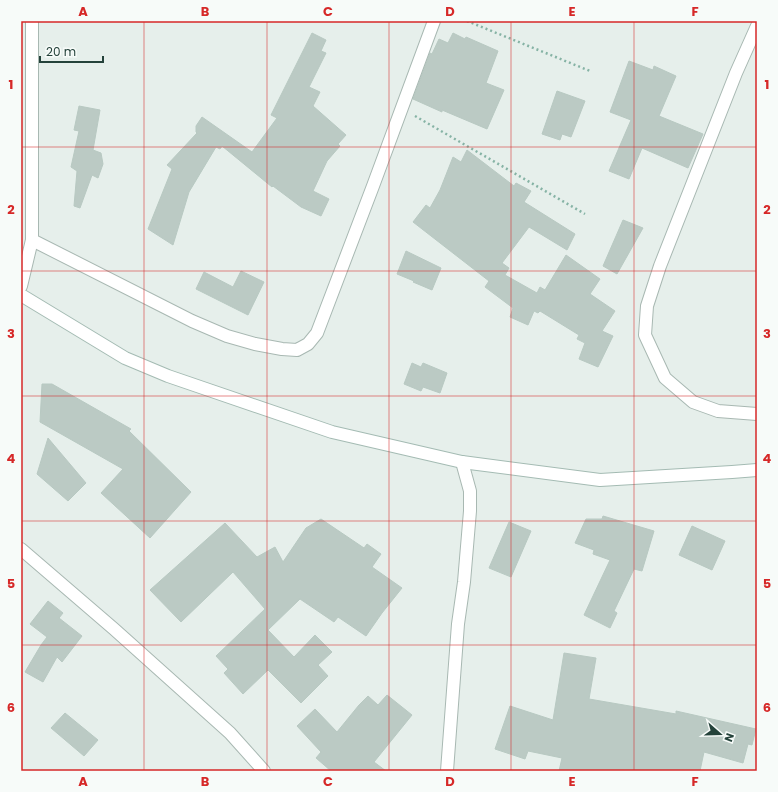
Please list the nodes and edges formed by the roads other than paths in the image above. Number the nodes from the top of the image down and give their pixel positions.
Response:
1 (32, 21) edge
2 (434, 21) edge
3 (757, 26) edge
4 (32, 240) junction
5 (21, 286) edge
6 (21, 295) edge
7 (757, 414) edge
8 (462, 462) junction
9 (757, 470) edge
10 (21, 549) edge
11 (264, 771) edge
12 (447, 771) edge

1 - 4 street
2 - 4 street
3 - 7 street
4 - 5 street
6 - 8 street
8 - 9 street
8 - 12 street
10 - 11 street

